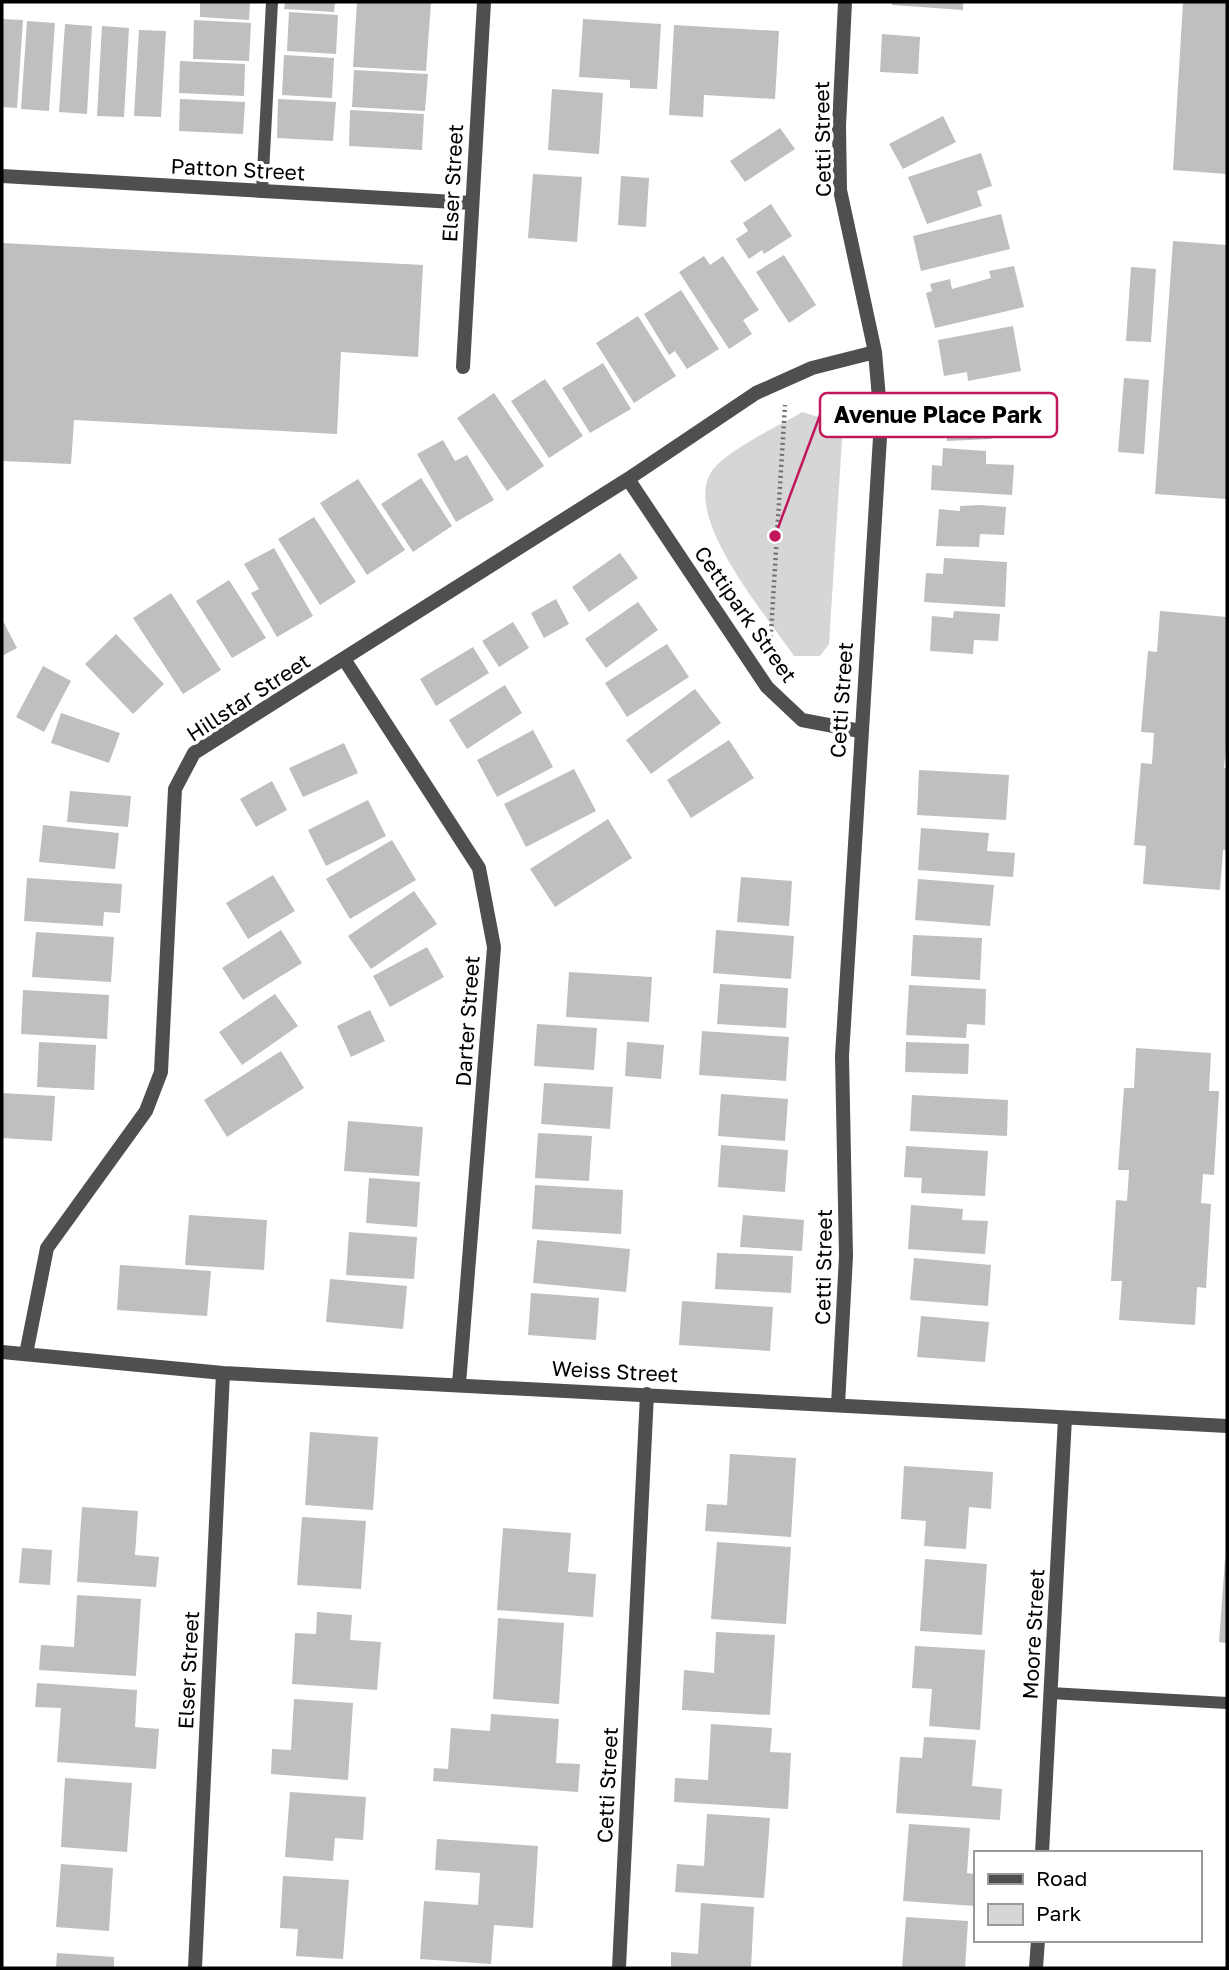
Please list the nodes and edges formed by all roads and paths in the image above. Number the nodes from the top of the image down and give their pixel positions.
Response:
1 (272, 2) edge
2 (484, 2) edge
3 (845, 2) edge
4 (2, 176) edge
5 (262, 192) junction
6 (472, 203) junction
7 (875, 352) junction
8 (463, 367) dead end
9 (786, 380) junction
10 (628, 479) junction
11 (344, 659) junction
12 (767, 687) junction
13 (860, 731) junction
14 (2, 1352) edge
15 (26, 1354) junction
16 (223, 1373) junction
17 (460, 1384) junction
18 (647, 1394) junction
19 (838, 1405) junction
20 (1065, 1418) junction
21 (1227, 1426) edge
22 (1051, 1693) junction
23 (1227, 1703) edge
24 (1042, 1851) edge
25 (1038, 1942) edge
26 (195, 1968) edge
27 (619, 1968) edge
28 (1036, 1968) edge

1 - 5 lane
2 - 6 street, Elser Street
3 - 7 street, Cetti Street
4 - 5 street, Patton Street
5 - 6 street, Patton Street
6 - 8 street, Elser Street
7 - 9 street, Hillstar Street
7 - 13 street, Cetti Street
9 - 10 street, Hillstar Street
9 - 12 path
10 - 11 street, Hillstar Street
10 - 12 street, Cettipark Street
11 - 15 street, Hillstar Street
11 - 17 street, Darter Street
12 - 13 street, Cettipark Street
13 - 19 street, Cetti Street
14 - 15 street, Weiss Street
15 - 16 street, Weiss Street
16 - 17 street, Weiss Street
16 - 26 street, Elser Street
17 - 18 street, Weiss Street
18 - 19 street, Weiss Street
18 - 27 street, Cetti Street
19 - 20 street, Weiss Street
20 - 21 street, Weiss Street
20 - 22 street, Moore Street
22 - 23 lane
22 - 24 street, Moore Street
25 - 28 street

